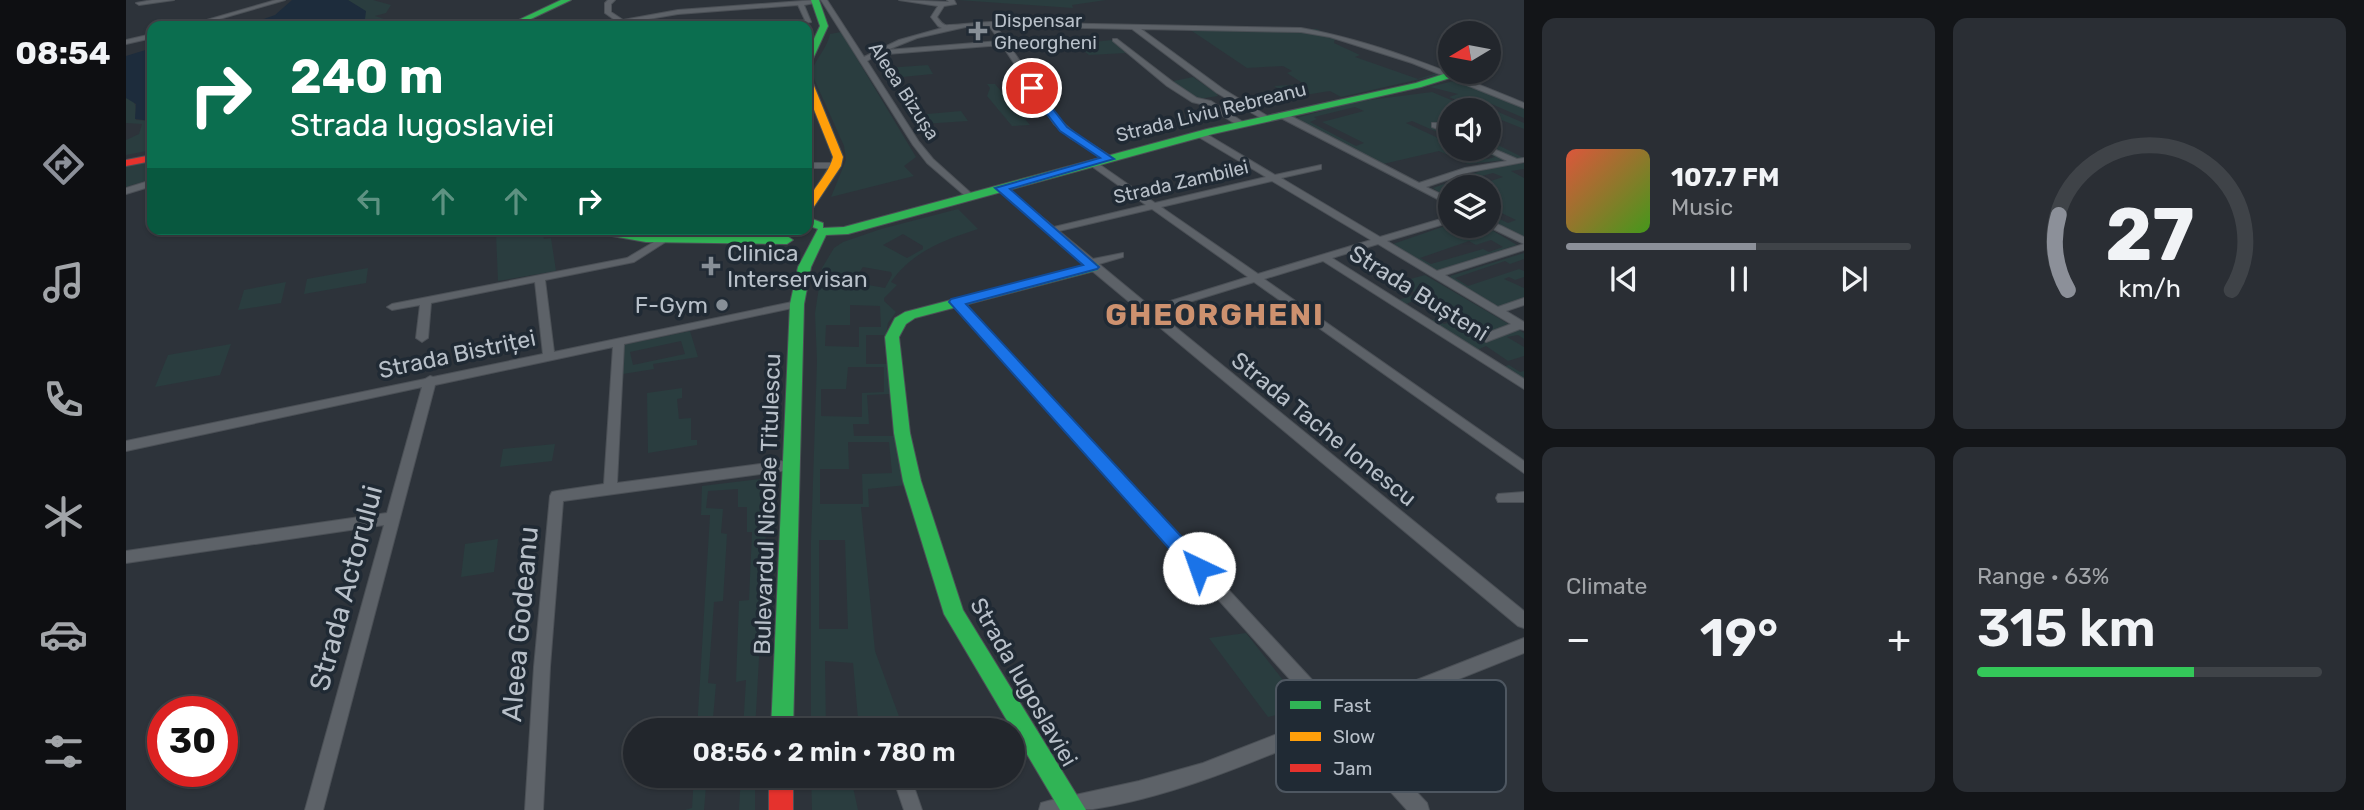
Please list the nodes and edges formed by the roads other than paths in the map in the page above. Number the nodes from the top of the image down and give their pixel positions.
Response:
1 (171, 0) edge
2 (282, 0) edge
3 (568, 0) edge
4 (612, 0) edge
5 (814, 1) edge
6 (906, 1) edge
7 (140, 2) edge
8 (951, 2) edge
9 (126, 5) edge
10 (942, 5) junction
11 (207, 21) edge
12 (521, 21) edge
13 (618, 21) edge
14 (636, 21) edge
15 (809, 21) edge
16 (991, 24) junction
17 (1135, 27) junction
18 (948, 28) junction
19 (834, 30) junction
20 (147, 37) edge
21 (1115, 40) dead end
22 (126, 42) edge
23 (1006, 43) junction
24 (876, 52) junction
25 (812, 57) edge
26 (864, 60) junction
27 (1438, 73) edge
28 (1438, 79) edge
29 (1468, 84) edge
30 (812, 92) edge
31 (1233, 100) junction
32 (1208, 103) junction
33 (1524, 106) edge
34 (1274, 117) junction
35 (1242, 124) junction
36 (1435, 125) dead end
37 (1438, 126) edge
38 (1200, 134) junction
39 (1501, 154) edge
40 (147, 159) edge
41 (1101, 161) junction
42 (1520, 161) edge
43 (126, 163) edge
44 (812, 166) edge
45 (836, 166) junction
46 (1318, 167) dead end
47 (1276, 178) junction
48 (147, 185) edge
49 (1419, 186) junction
50 (1001, 188) junction
51 (126, 191) edge
52 (1438, 196) edge
53 (970, 197) junction
54 (812, 202) edge
55 (1153, 207) junction
56 (1438, 223) edge
57 (817, 229) edge
58 (1501, 229) edge
59 (1052, 230) junction
60 (624, 235) edge
61 (811, 235) edge
62 (787, 237) edge
63 (664, 239) junction
64 (1378, 241) junction
65 (1524, 241) edge
66 (1524, 247) edge
67 (1120, 255) dead end
68 (1326, 259) junction
69 (1091, 265) junction
70 (1435, 275) junction
71 (540, 279) junction
72 (1259, 279) junction
73 (799, 281) junction
74 (426, 301) junction
75 (1524, 301) edge
76 (956, 302) junction
77 (797, 304) junction
78 (392, 307) dead end
79 (1148, 311) junction
80 (1497, 312) junction
81 (1522, 326) edge
82 (422, 338) dead end
83 (1486, 338) dead end
84 (619, 341) junction
85 (549, 356) junction
86 (430, 380) junction
87 (1524, 385) edge
88 (126, 446) edge
89 (791, 465) junction
90 (1524, 468) edge
91 (610, 489) junction
92 (1524, 497) edge
93 (1503, 498) dead end
94 (391, 518) junction
95 (126, 557) edge
96 (1524, 621) edge
97 (1524, 645) edge
98 (1302, 680) edge
99 (1438, 680) edge
100 (782, 718) edge
101 (1276, 744) edge
102 (781, 788) edge
103 (905, 788) edge
104 (1404, 792) edge
105 (1072, 808) edge
106 (314, 810) edge
107 (534, 810) edge
108 (781, 810) edge
109 (913, 810) edge
110 (1048, 810) edge
111 (1420, 810) edge

1 - 7 street
2 - 11 street
3 - 12 main road
4 - 13 street
5 - 14 street
5 - 15 street
5 - 19 main road
6 - 10 street
7 - 9 street
8 - 10 street
10 - 18 street
16 - 17 street
16 - 18 street
16 - 23 street
17 - 27 street
17 - 31 street
18 - 24 street
19 - 25 main road
19 - 26 street, Aleea Bizușa
20 - 22 street
21 - 32 street
23 - 24 street
23 - 41 street
24 - 26 street
26 - 53 street, Aleea Bizușa
28 - 34 main road, Strada Liviu Rebreanu
29 - 33 street
30 - 45 main road
31 - 32 street
31 - 34 street
32 - 35 street
34 - 35 main road, Strada Liviu Rebreanu
34 - 49 street
35 - 38 main road, Strada Liviu Rebreanu
36 - 37 street
38 - 41 main road, Strada Liviu Rebreanu
38 - 47 street
39 - 42 street
40 - 43 main road
41 - 50 main road, Strada Liviu Rebreanu
41 - 55 street
42 - 49 street
44 - 45 street
45 - 54 main road
46 - 47 street, Strada Zambilei
47 - 55 street, Strada Zambilei
47 - 64 street
48 - 51 street
49 - 52 street
50 - 53 main road, Strada Liviu Rebreanu
50 - 59 street, Strada Tache Ionescu
53 - 57 main road, Strada Liviu Rebreanu
55 - 59 street, Strada Zambilei
55 - 72 street
56 - 64 street
57 - 73 main road, Bulevardul Nicolae Titulescu
58 - 65 street
59 - 69 street, Strada Tache Ionescu
60 - 63 main road, Strada Liviu Rebreanu
61 - 62 main road, Strada Liviu Rebreanu
62 - 63 main road, Strada Liviu Rebreanu
62 - 73 main road, Bulevardul Nicolae Titulescu
63 - 71 street
64 - 68 street
64 - 70 street
66 - 70 street
67 - 69 street
68 - 72 street
68 - 87 street, Strada Bușteni
69 - 76 main road, Strada Iugoslaviei
69 - 79 street, Strada Tache Ionescu
70 - 80 street
71 - 74 street
71 - 85 street
72 - 79 street
72 - 90 street
73 - 77 main road, Bulevardul Nicolae Titulescu
74 - 78 street
74 - 82 street
75 - 80 street
76 - 98 street
76 - 105 main road, Strada Iugoslaviei
77 - 84 street, Strada Bistriței
77 - 89 main road, Bulevardul Nicolae Titulescu
79 - 96 street, Strada Tache Ionescu
80 - 81 street
81 - 83 street
84 - 85 street, Strada Bistriței
84 - 91 street
85 - 86 street, Strada Bistriței
86 - 88 street, Strada Bistriței
86 - 94 street, Strada Actorului
89 - 91 street, Aleea Godeanu
89 - 100 main road, Bulevardul Nicolae Titulescu
91 - 107 street, Aleea Godeanu
92 - 93 street
94 - 95 street
94 - 106 street, Strada Actorului
97 - 99 street
101 - 105 street
102 - 108 main road
103 - 109 street
104 - 111 street
105 - 110 street

